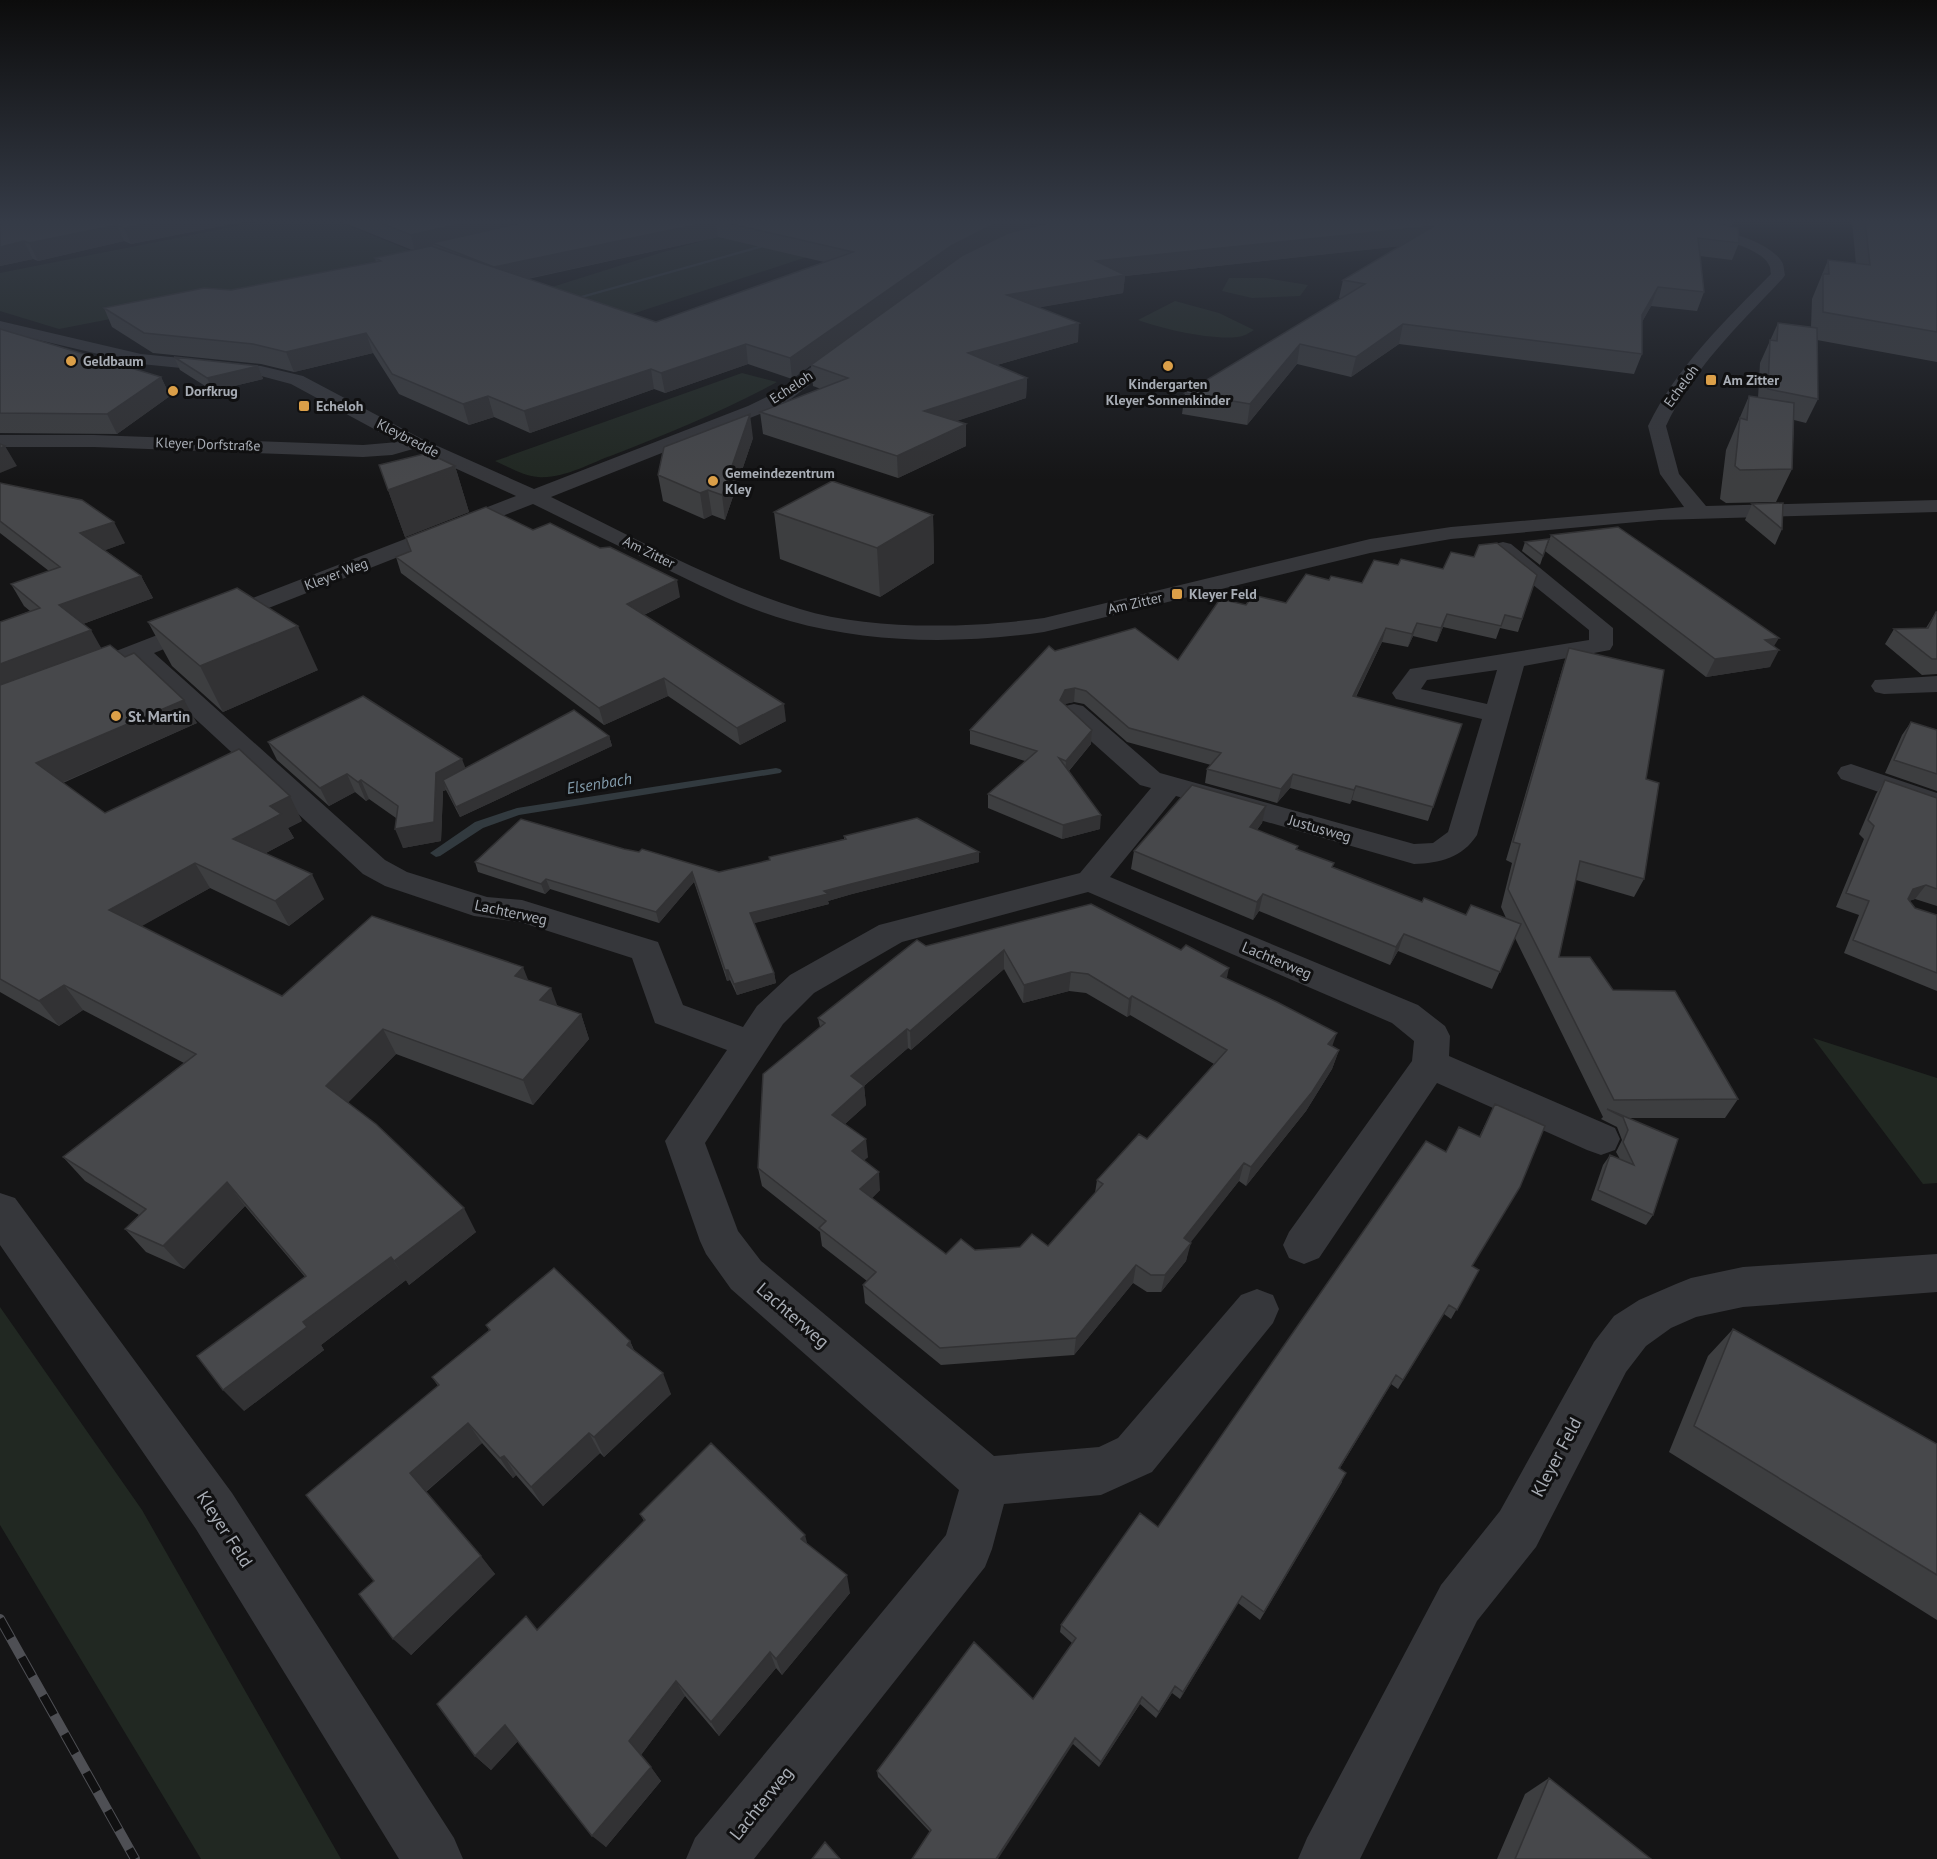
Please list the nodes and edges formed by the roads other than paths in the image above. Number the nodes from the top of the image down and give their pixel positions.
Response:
1 (1746, 308) edge
2 (0, 326) edge
3 (20, 332) junction
4 (0, 337) edge
5 (860, 339) edge
6 (0, 441) edge
7 (415, 443) junction
8 (535, 497) junction
9 (1937, 506) edge
10 (1700, 512) junction
11 (1478, 530) junction
12 (137, 651) junction
13 (1513, 660) junction
14 (1937, 684) edge
15 (1884, 686) dead end
16 (0, 705) edge
17 (1074, 712) edge
18 (1496, 714) junction
19 (1851, 773) dead end
20 (1170, 785) junction
21 (1937, 803) edge
22 (1091, 881) junction
23 (750, 1044) junction
24 (1430, 1064) junction
25 (1601, 1139) dead end
26 (0, 1211) edge
27 (1304, 1245) dead end
28 (1937, 1273) edge
29 (1257, 1309) dead end
30 (986, 1481) junction
31 (433, 1859) edge
32 (716, 1859) edge
33 (1328, 1859) edge

1 - 10 street, Echeloh
2 - 3 street, Kleybredde
3 - 4 street
3 - 7 street, Kleybredde
5 - 8 street, Echeloh
6 - 7 street, Kleyer Dorfstraße
7 - 8 street, Kleybredde
8 - 11 street, Am Zitter
8 - 12 street, Kleyer Weg
9 - 10 street, Am Zitter
10 - 11 street, Am Zitter
11 - 13 street
12 - 16 street, Kleyer Weg
12 - 23 street, Lachterweg
13 - 18 street, Justusweg
13 - 18 street
14 - 15 street
17 - 20 street, Justusweg
18 - 20 street, Justusweg
19 - 21 street
20 - 22 street
22 - 23 street, Lachterweg
22 - 24 street, Lachterweg
23 - 30 street, Lachterweg
24 - 25 street
24 - 27 street
26 - 31 street, Kleyer Feld
28 - 33 street, Kleyer Feld
29 - 30 street
30 - 32 street, Lachterweg

